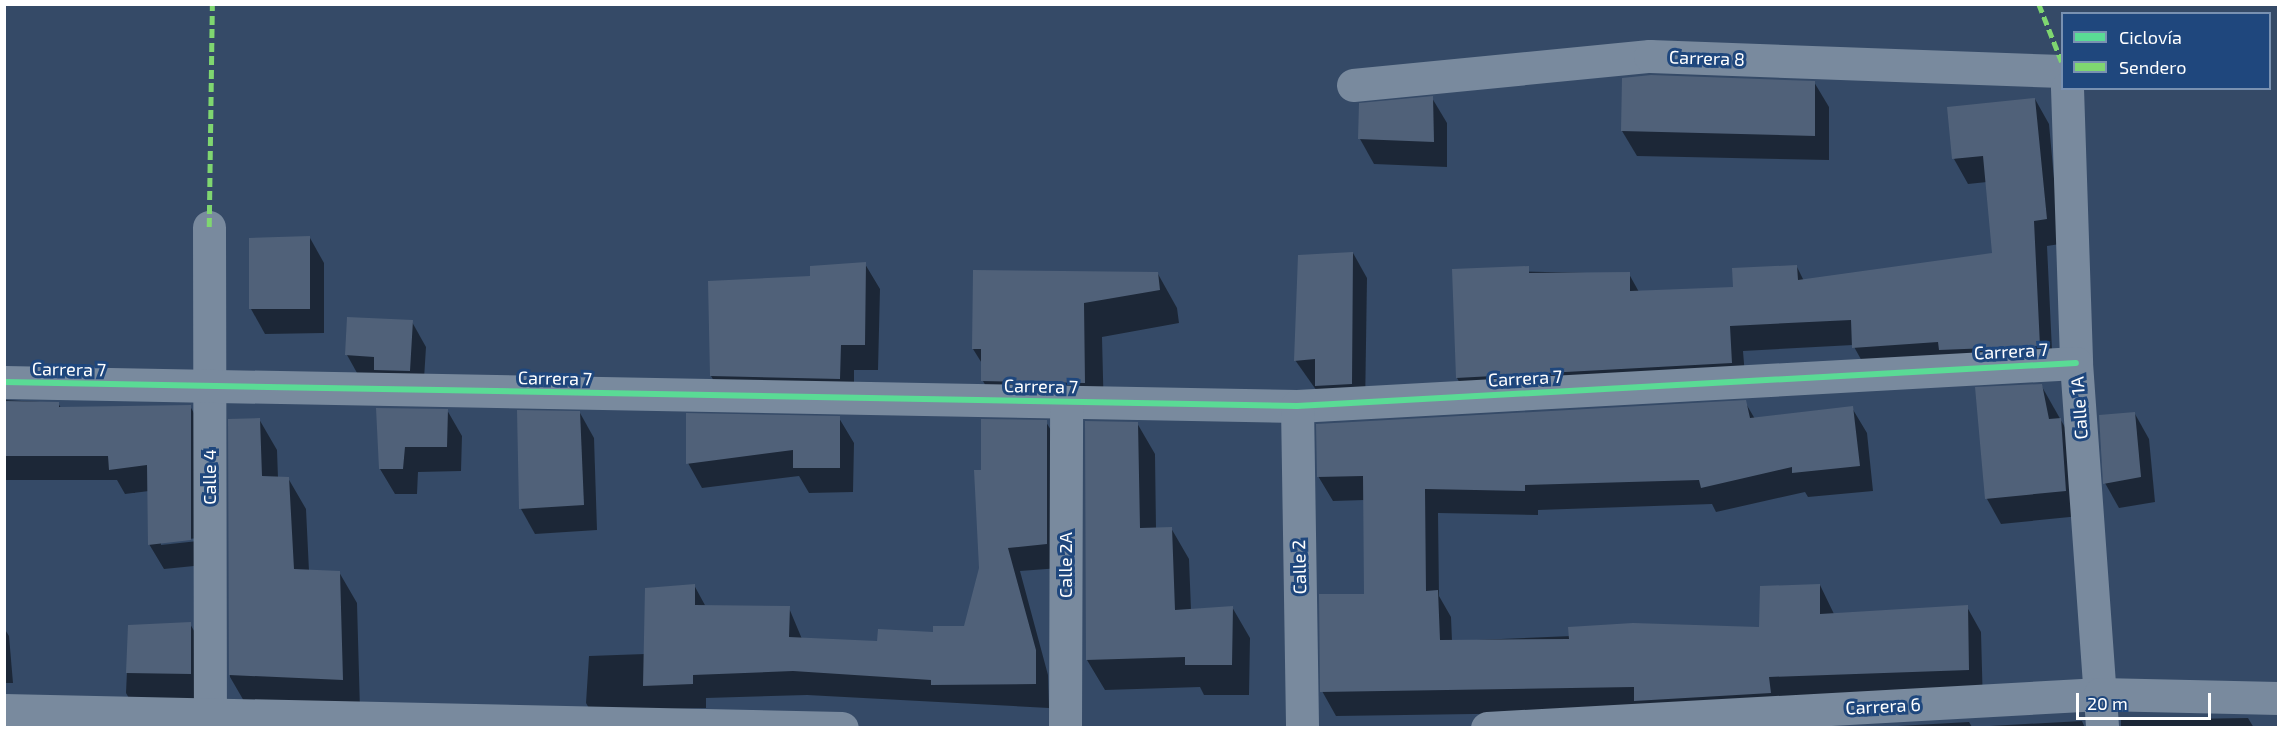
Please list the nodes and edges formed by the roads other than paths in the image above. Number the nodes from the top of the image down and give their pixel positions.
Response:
1 (2061, 71) edge
2 (1353, 85) dead end
3 (2067, 90) edge
4 (209, 227) dead end
5 (2076, 363) junction
6 (4, 382) edge
7 (209, 386) junction
8 (1066, 402) junction
9 (1297, 406) junction
10 (2100, 694) junction
11 (2278, 698) edge
12 (4, 710) edge
13 (210, 721) edge
14 (842, 728) edge
15 (1065, 728) edge
16 (1302, 728) edge
17 (1487, 728) edge
18 (2102, 728) edge

1 - 2 street, Carrera 8
3 - 5 street, Calle 1A
4 - 7 street, Calle 4
5 - 9 street, Carrera 7
5 - 10 street, Calle 1A
6 - 7 street, Carrera 7
7 - 8 street, Carrera 7
7 - 13 street, Calle 4
8 - 9 street, Carrera 7
8 - 15 street, Calle 2A
9 - 16 street, Calle 2
10 - 11 street, Carrera 6
10 - 17 street, Carrera 6
10 - 18 street, Calle 1A
12 - 13 street
13 - 14 street

